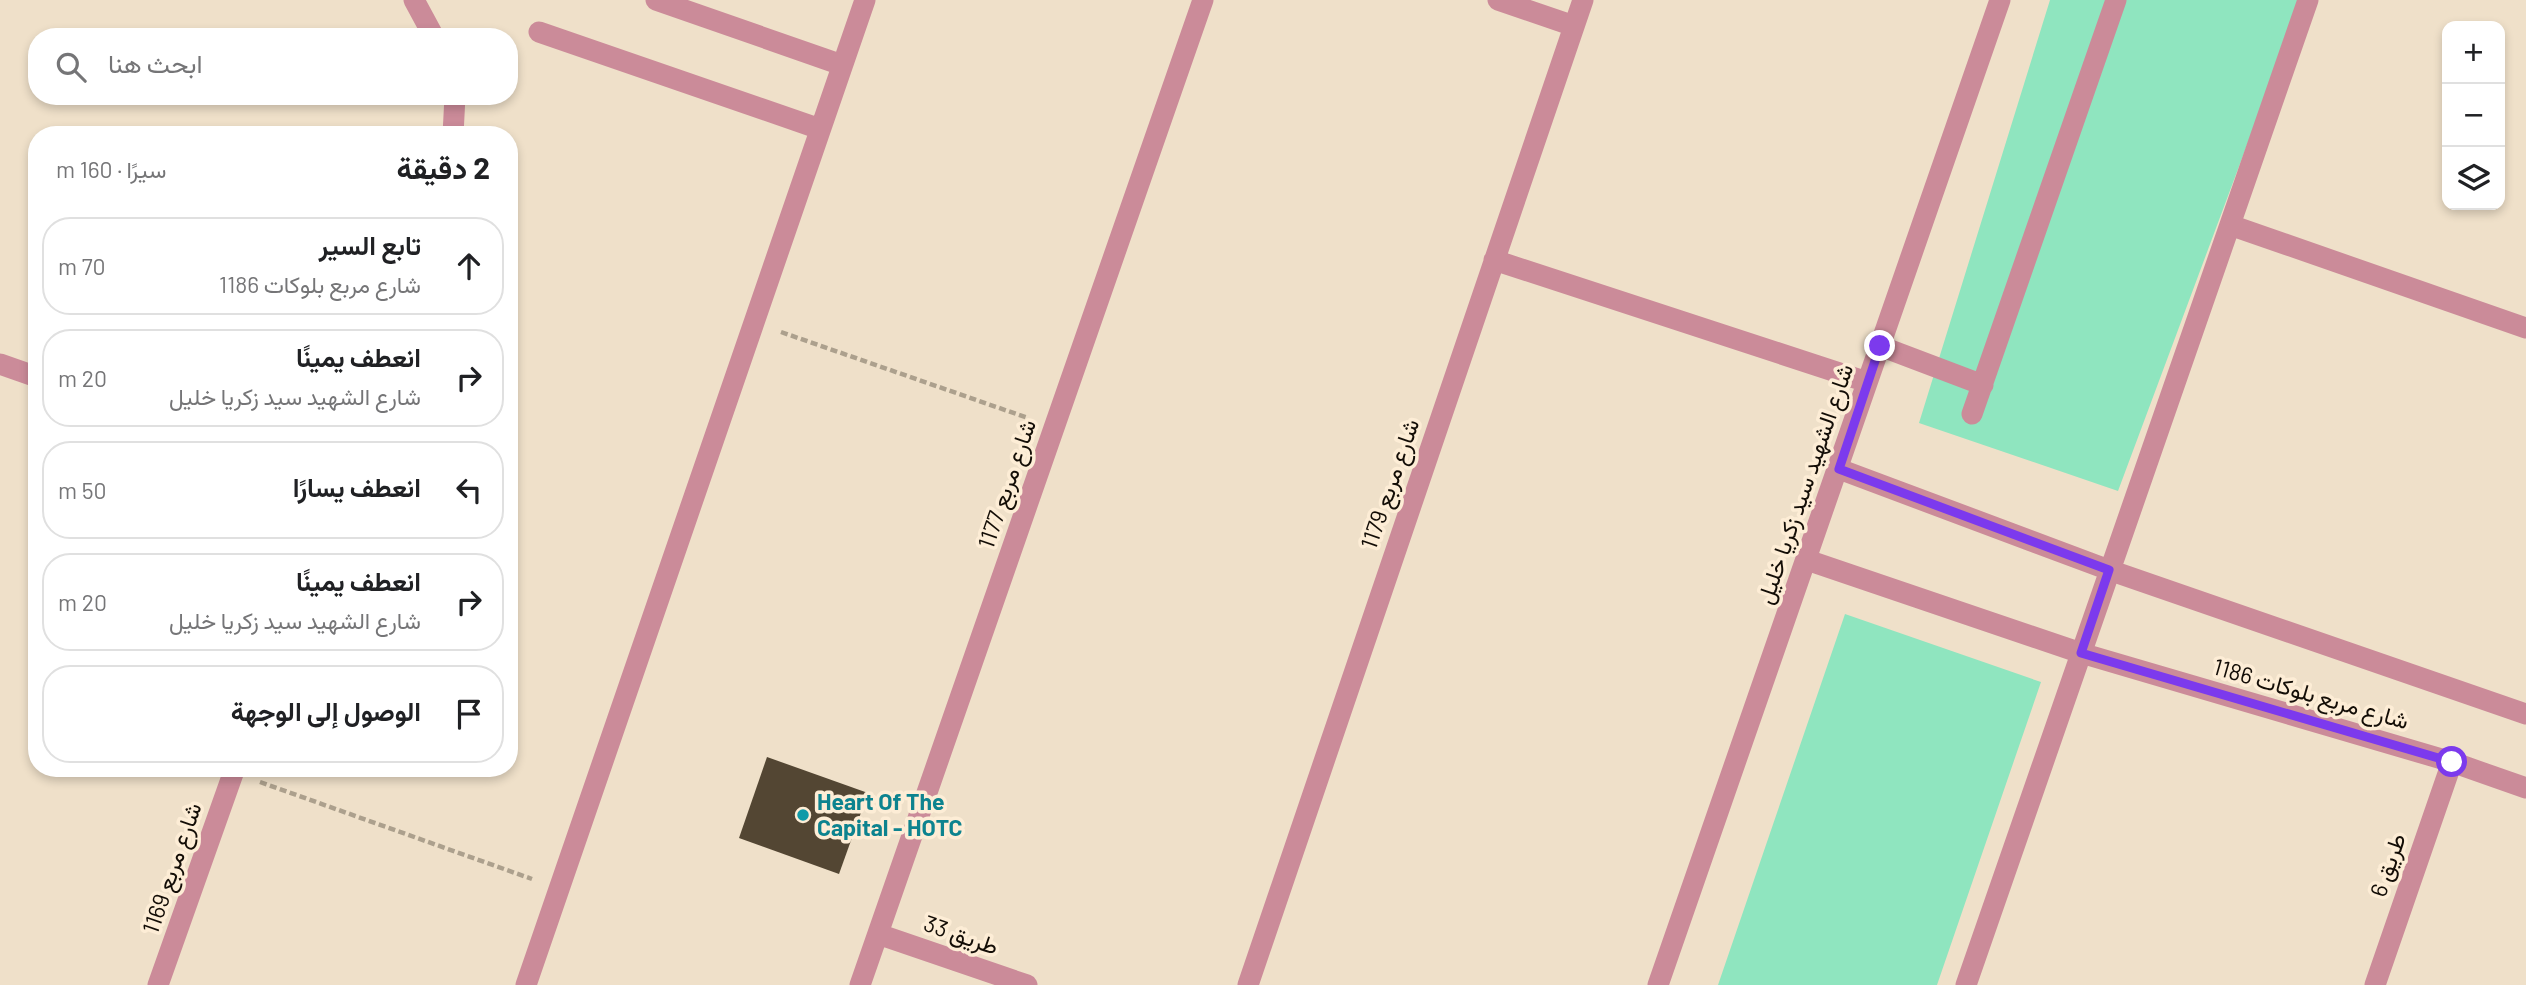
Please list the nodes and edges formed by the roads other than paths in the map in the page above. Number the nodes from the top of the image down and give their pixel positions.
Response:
1 (414, 0) edge
2 (656, 0) edge
3 (865, 0) edge
4 (1203, 0) edge
5 (1498, 0) edge
6 (1583, 0) edge
7 (2000, 0) edge
8 (2116, 0) edge
9 (2308, 0) edge
10 (1574, 26) junction
11 (430, 28) edge
12 (539, 32) dead end
13 (842, 65) junction
14 (455, 105) edge
15 (454, 126) edge
16 (820, 130) junction
17 (2230, 225) junction
18 (1494, 260) junction
19 (2526, 328) edge
20 (1880, 346) junction
21 (0, 364) edge
22 (28, 374) edge
23 (1867, 382) junction
24 (1983, 385) junction
25 (1972, 414) dead end
26 (1839, 469) junction
27 (1807, 560) junction
28 (2109, 570) junction
29 (2081, 653) junction
30 (2526, 714) edge
31 (2452, 762) junction
32 (232, 777) edge
33 (2526, 788) edge
34 (878, 934) junction
35 (158, 985) edge
36 (526, 985) edge
37 (860, 985) edge
38 (1027, 985) edge
39 (1248, 985) edge
40 (1658, 985) edge
41 (1966, 985) edge
42 (2375, 985) edge

1 - 11 street
2 - 13 street
3 - 13 street
4 - 34 street, شارع مربع 1177
5 - 10 street
6 - 10 street, شارع مربع 1179
7 - 20 street, شارع الشهيد سيد زكريا خليل
8 - 24 street
9 - 17 street
10 - 18 street, شارع مربع 1179
12 - 16 street
13 - 16 street
14 - 15 street
16 - 36 street
17 - 19 street
17 - 28 street
18 - 23 street
18 - 39 street, شارع مربع 1179
20 - 23 street, شارع الشهيد سيد زكريا خليل
20 - 24 street
21 - 22 street
23 - 26 street, شارع الشهيد سيد زكريا خليل
24 - 25 street
26 - 27 street, شارع الشهيد سيد زكريا خليل
26 - 28 street, شارع مربع بلوكات 1186
27 - 29 street, شارع مربع بلوكات 1186
27 - 40 street, شارع الشهيد سيد زكريا خليل
28 - 29 street
28 - 30 street, شارع مربع بلوكات 1186
29 - 31 street, شارع مربع بلوكات 1186
29 - 41 street
31 - 33 street, شارع مربع بلوكات 1186
31 - 42 street, طريق 6
32 - 35 street, شارع مربع 1169
34 - 37 street, شارع مربع 1177
34 - 38 street, طريق 33

